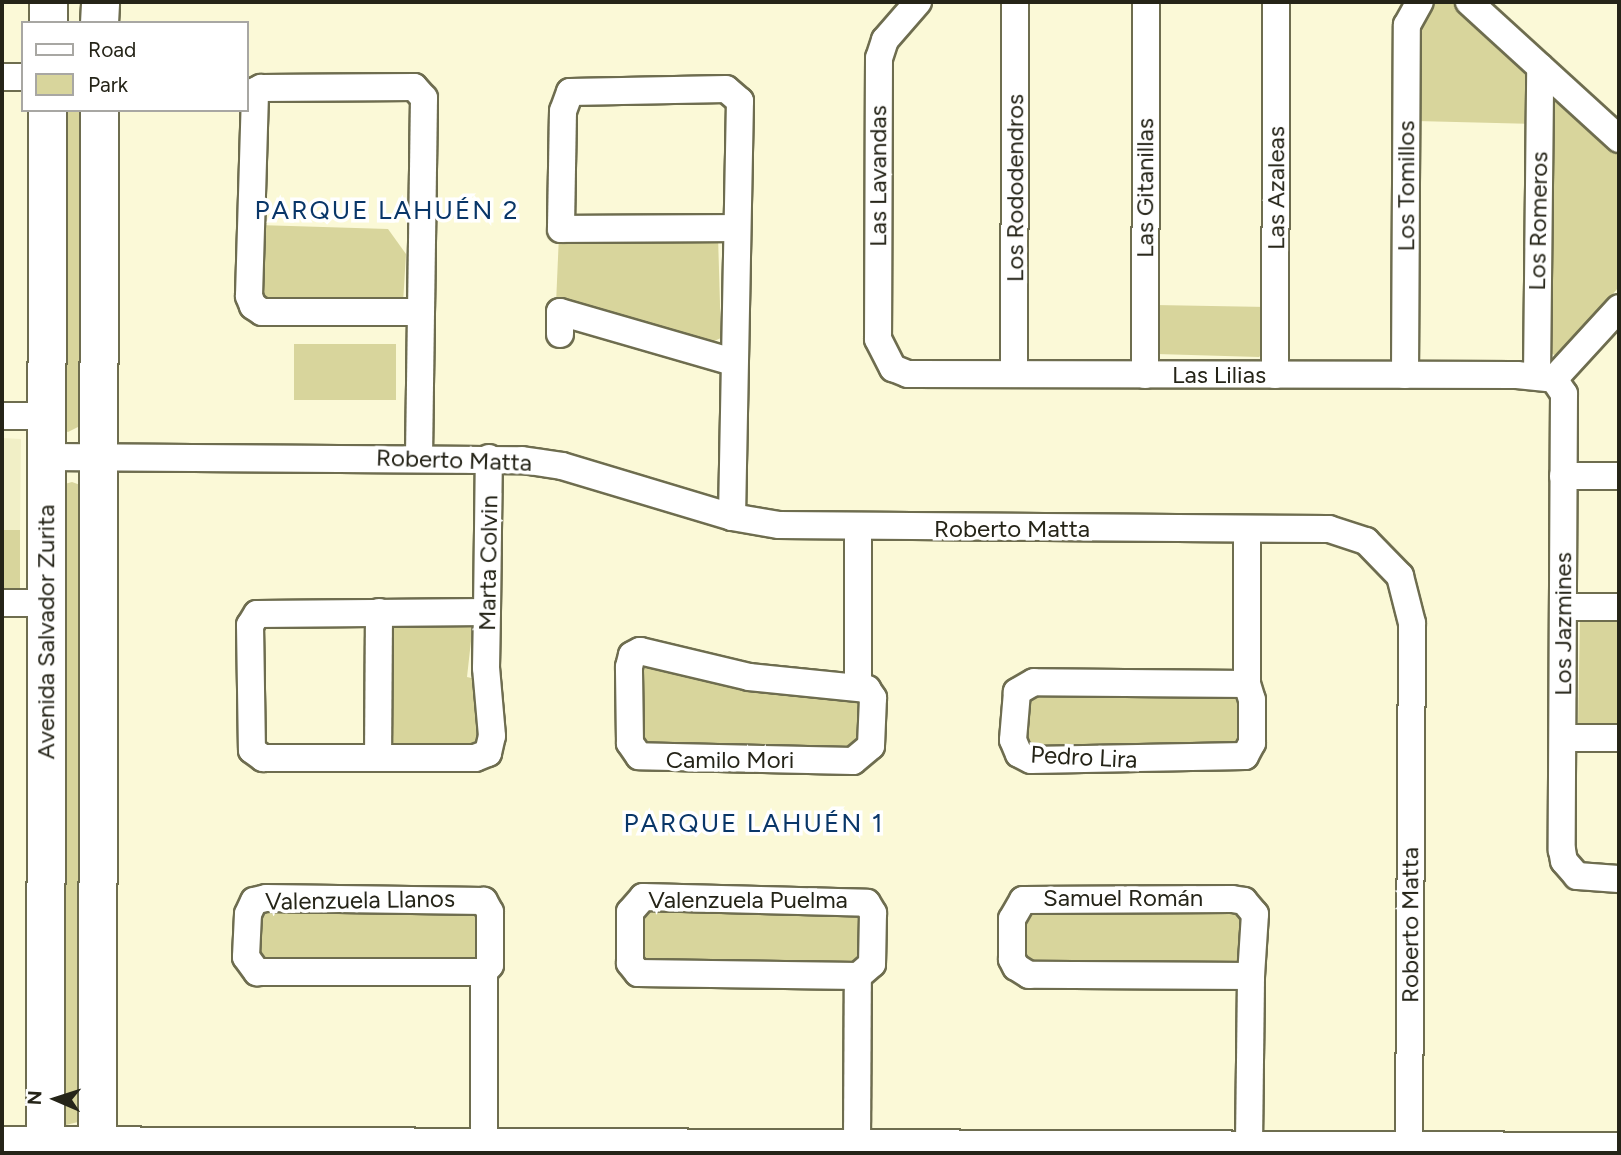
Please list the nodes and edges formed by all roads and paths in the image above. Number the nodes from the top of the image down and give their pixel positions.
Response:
1 (48, 2) edge
2 (100, 2) edge
3 (919, 2) edge
4 (1015, 2) edge
5 (1146, 2) edge
6 (1276, 2) edge
7 (1420, 2) edge
8 (1469, 2) edge
9 (48, 21) edge
10 (99, 21) edge
11 (1540, 67) junction
12 (2, 77) edge
13 (21, 78) edge
14 (47, 112) edge
15 (99, 112) edge
16 (1619, 139) edge
17 (734, 228) junction
18 (1619, 308) edge
19 (419, 312) junction
20 (560, 334) dead end
21 (733, 362) junction
22 (887, 362) joint
23 (1014, 374) junction
24 (1145, 375) junction
25 (1275, 375) junction
26 (1405, 375) junction
27 (1545, 378) junction
28 (2, 416) edge
29 (47, 416) junction
30 (47, 457) junction
31 (98, 457) junction
32 (419, 458) junction
33 (489, 458) junction
34 (1563, 476) junction
35 (1619, 476) edge
36 (732, 517) junction
37 (858, 529) junction
38 (1247, 529) junction
39 (2, 603) edge
40 (46, 603) junction
41 (1563, 607) junction
42 (1619, 607) edge
43 (379, 612) junction
44 (487, 612) junction
45 (1247, 684) junction
46 (858, 685) junction
47 (1563, 738) junction
48 (1619, 738) edge
49 (378, 758) junction
50 (1619, 879) edge
51 (484, 972) junction
52 (858, 976) junction
53 (1251, 976) junction
54 (2, 1140) edge
55 (484, 1141) junction
56 (857, 1142) junction
57 (1249, 1143) junction
58 (1409, 1143) junction
59 (1619, 1146) edge
60 (45, 1147) edge
61 (97, 1147) edge
62 (271, 1147) edge
63 (439, 1147) edge
64 (605, 1147) edge
65 (767, 1148) edge
66 (818, 1148) edge
67 (969, 1148) edge
68 (1132, 1148) edge
69 (1301, 1148) edge
70 (1468, 1148) edge

1 - 9 main road
2 - 10 main road
3 - 22 street, Las Lavandas
4 - 23 street, Los Rododendros
5 - 24 street, Las Gitanillas
6 - 25 street, Las Azaleas
7 - 26 street, Los Tomillos
8 - 11 street
11 - 16 street
11 - 27 street, Los Romeros
12 - 13 street
14 - 29 main road, Avenida Salvador Zurita
15 - 31 main road
17 - 17 street
17 - 21 street
18 - 27 street
19 - 19 street
19 - 32 street
20 - 21 street
21 - 36 street
22 - 23 street, Las Lilias
23 - 24 street, Las Lilias
24 - 25 street, Las Lilias
25 - 26 street, Las Lilias
26 - 27 street, Las Lilias
27 - 34 street, Los Jazmines
28 - 29 street
29 - 30 main road, Avenida Salvador Zurita
30 - 31 street, Roberto Matta
30 - 40 main road, Avenida Salvador Zurita
31 - 32 street, Roberto Matta
31 - 61 main road
32 - 33 street, Roberto Matta
33 - 36 street, Roberto Matta
33 - 44 street, Marta Colvin
34 - 35 street
34 - 41 street, Los Jazmines
36 - 37 street, Roberto Matta
37 - 38 street, Roberto Matta
37 - 46 street, Camilo Mori
38 - 45 street, Pedro Lira
38 - 58 street, Roberto Matta
39 - 40 street
40 - 60 main road, Avenida Salvador Zurita
41 - 42 street
41 - 47 street, Los Jazmines
43 - 44 street
43 - 49 street
43 - 49 street
44 - 49 street, Marta Colvin
45 - 45 street, Pedro Lira
46 - 46 street, Camilo Mori
47 - 48 street
47 - 50 street, Los Jazmines
51 - 51 street, Valenzuela Llanos
51 - 55 street, Valenzuela Llanos
52 - 52 street, Valenzuela Puelma
52 - 56 street, Valenzuela Puelma
53 - 53 street, Samuel Román
53 - 57 street, Samuel Román
54 - 60 street
55 - 63 street
55 - 64 street
56 - 66 street
56 - 67 street
57 - 68 street
57 - 69 street
58 - 69 street
58 - 70 street
59 - 70 street
60 - 61 street
61 - 62 street
62 - 63 street
64 - 65 street
65 - 66 street
67 - 68 street

